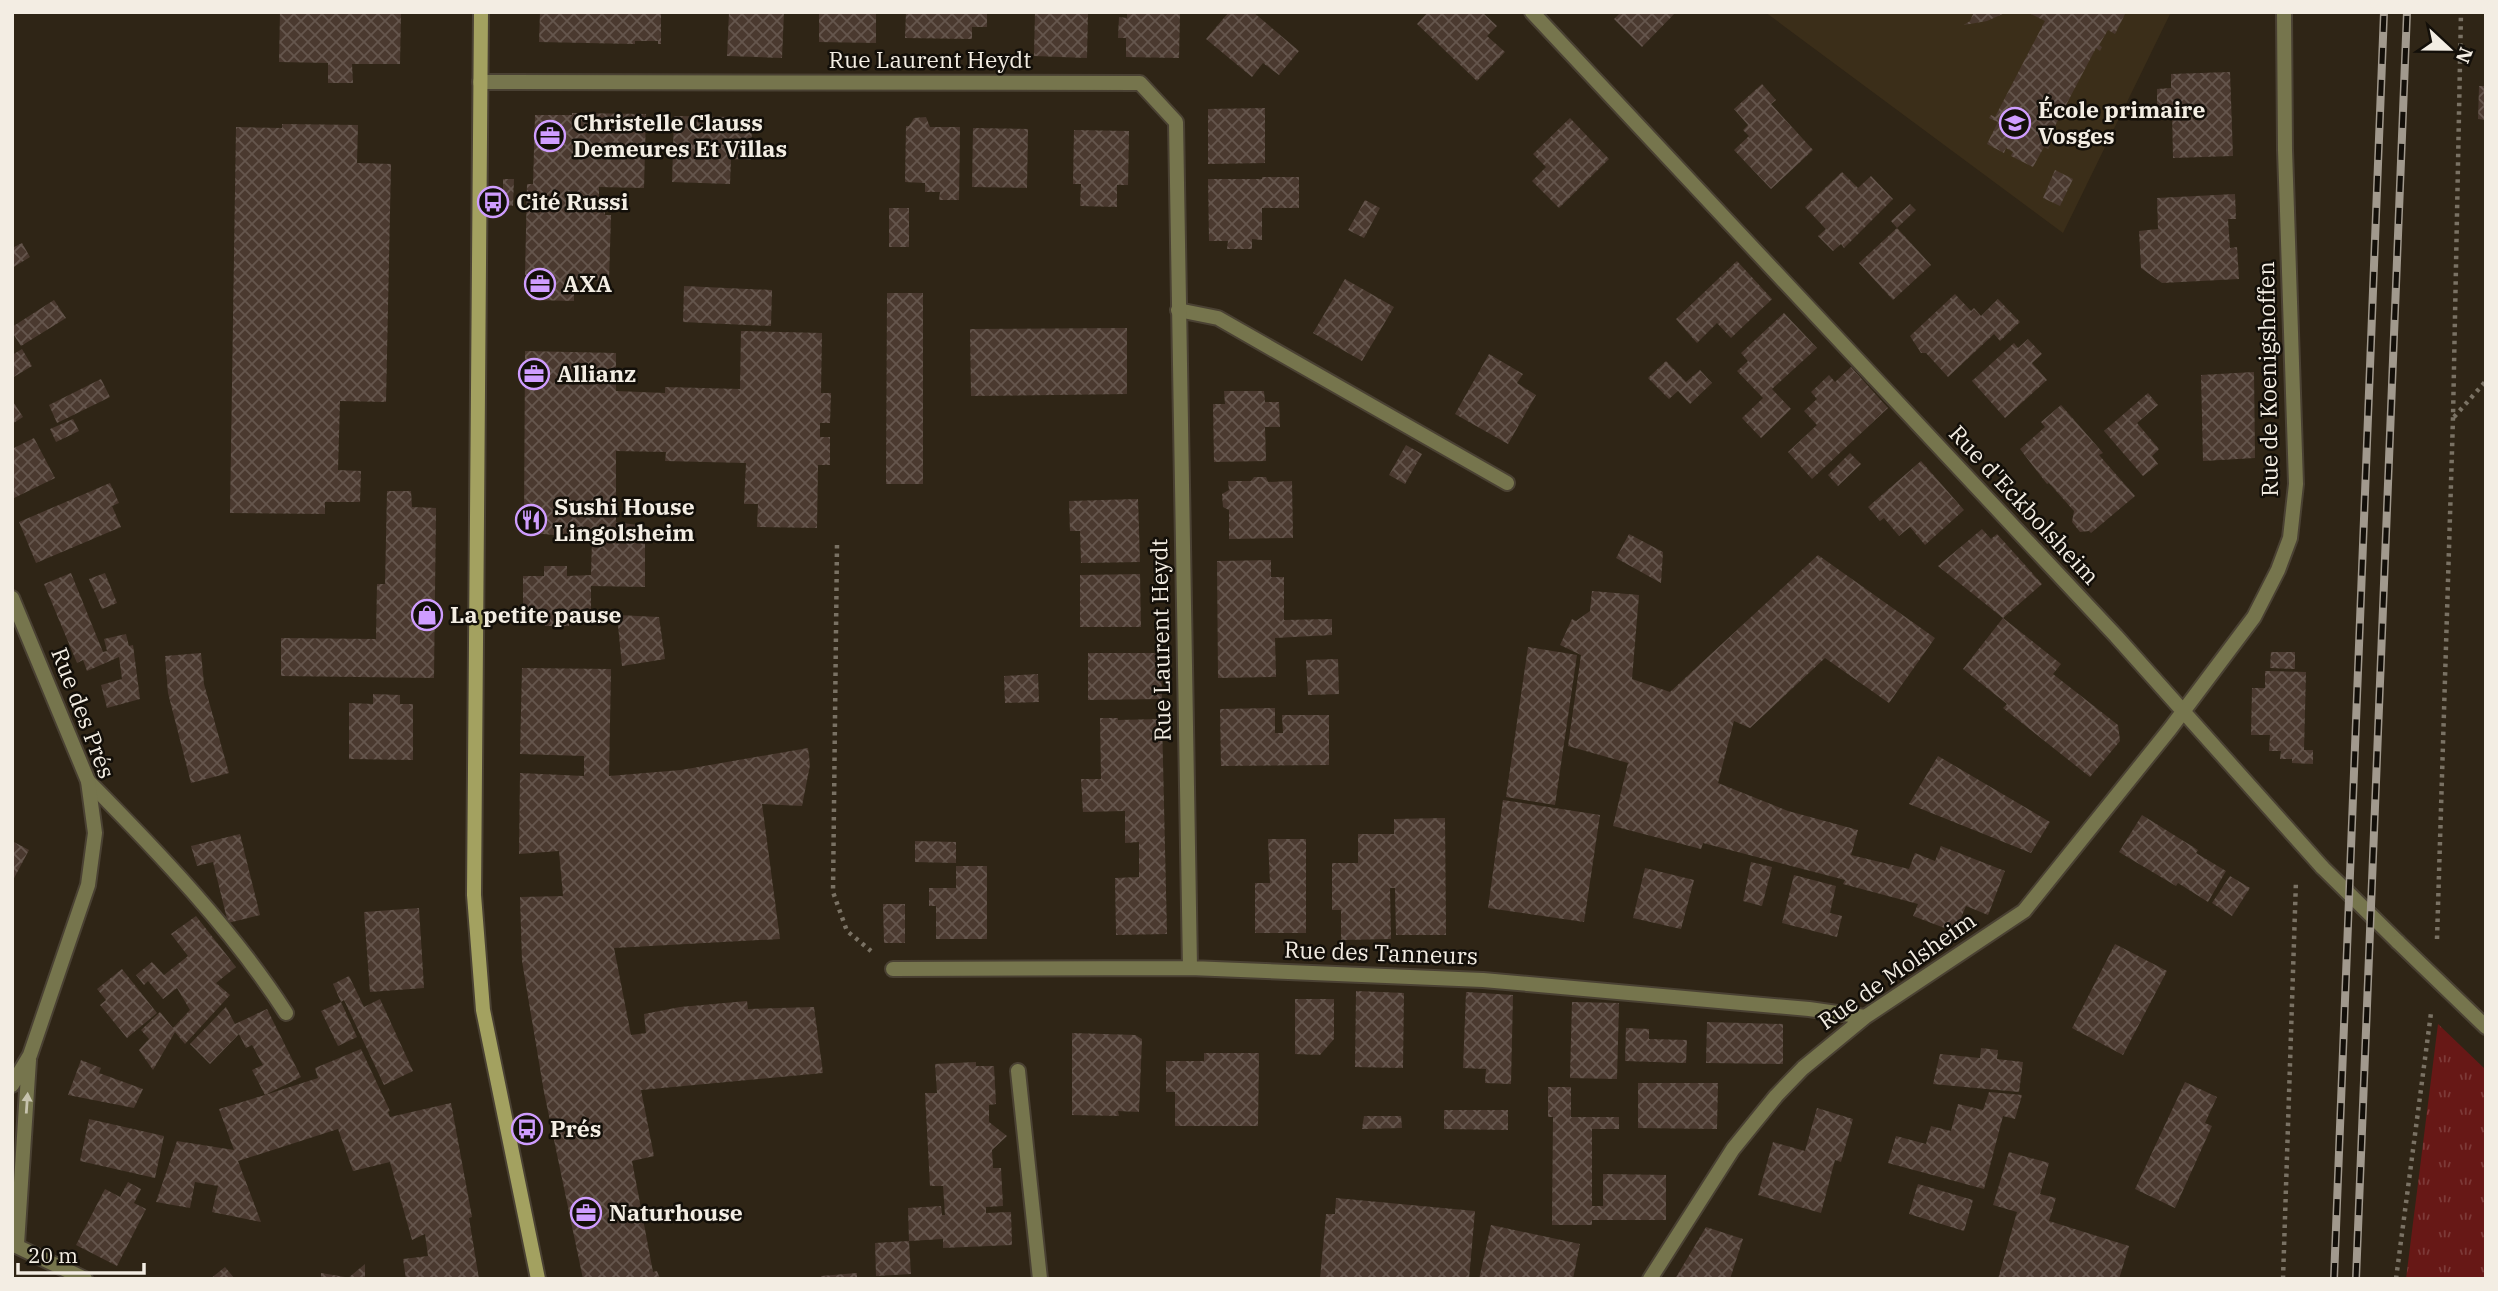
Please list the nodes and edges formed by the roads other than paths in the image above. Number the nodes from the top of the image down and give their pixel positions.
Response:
1 (481, 12) edge
2 (1532, 12) edge
3 (2284, 12) edge
4 (480, 82) junction
5 (1178, 310) junction
6 (1507, 483) dead end
7 (12, 598) edge
8 (2183, 712) junction
9 (88, 781) junction
10 (1190, 968) junction
11 (893, 969) road end
12 (286, 1013) dead end
13 (1865, 1017) junction
14 (2486, 1027) edge
15 (30, 1055) junction
16 (1018, 1071) dead end
17 (12, 1085) edge
18 (15, 1244) edge
19 (85, 1279) edge
20 (538, 1279) edge
21 (1040, 1279) edge
22 (1650, 1279) edge

1 - 4 main road
2 - 8 street, Rue d'Eckbolsheim
3 - 8 street, Rue de Koenigshoffen
4 - 5 street, Rue Laurent Heydt
4 - 20 main road
5 - 6 street
5 - 10 street, Rue Laurent Heydt
7 - 9 street, Rue des Prés
8 - 13 street, Rue de Molsheim
8 - 14 street, Rue d'Eckbolsheim
9 - 12 street
9 - 15 street, Rue des Prés
10 - 11 street, Rue des Tanneurs
10 - 13 street, Rue des Tanneurs
13 - 22 street, Rue de Molsheim
15 - 17 street, Rue des Prés
18 -> 15 street
16 - 21 street
18 - 19 street

